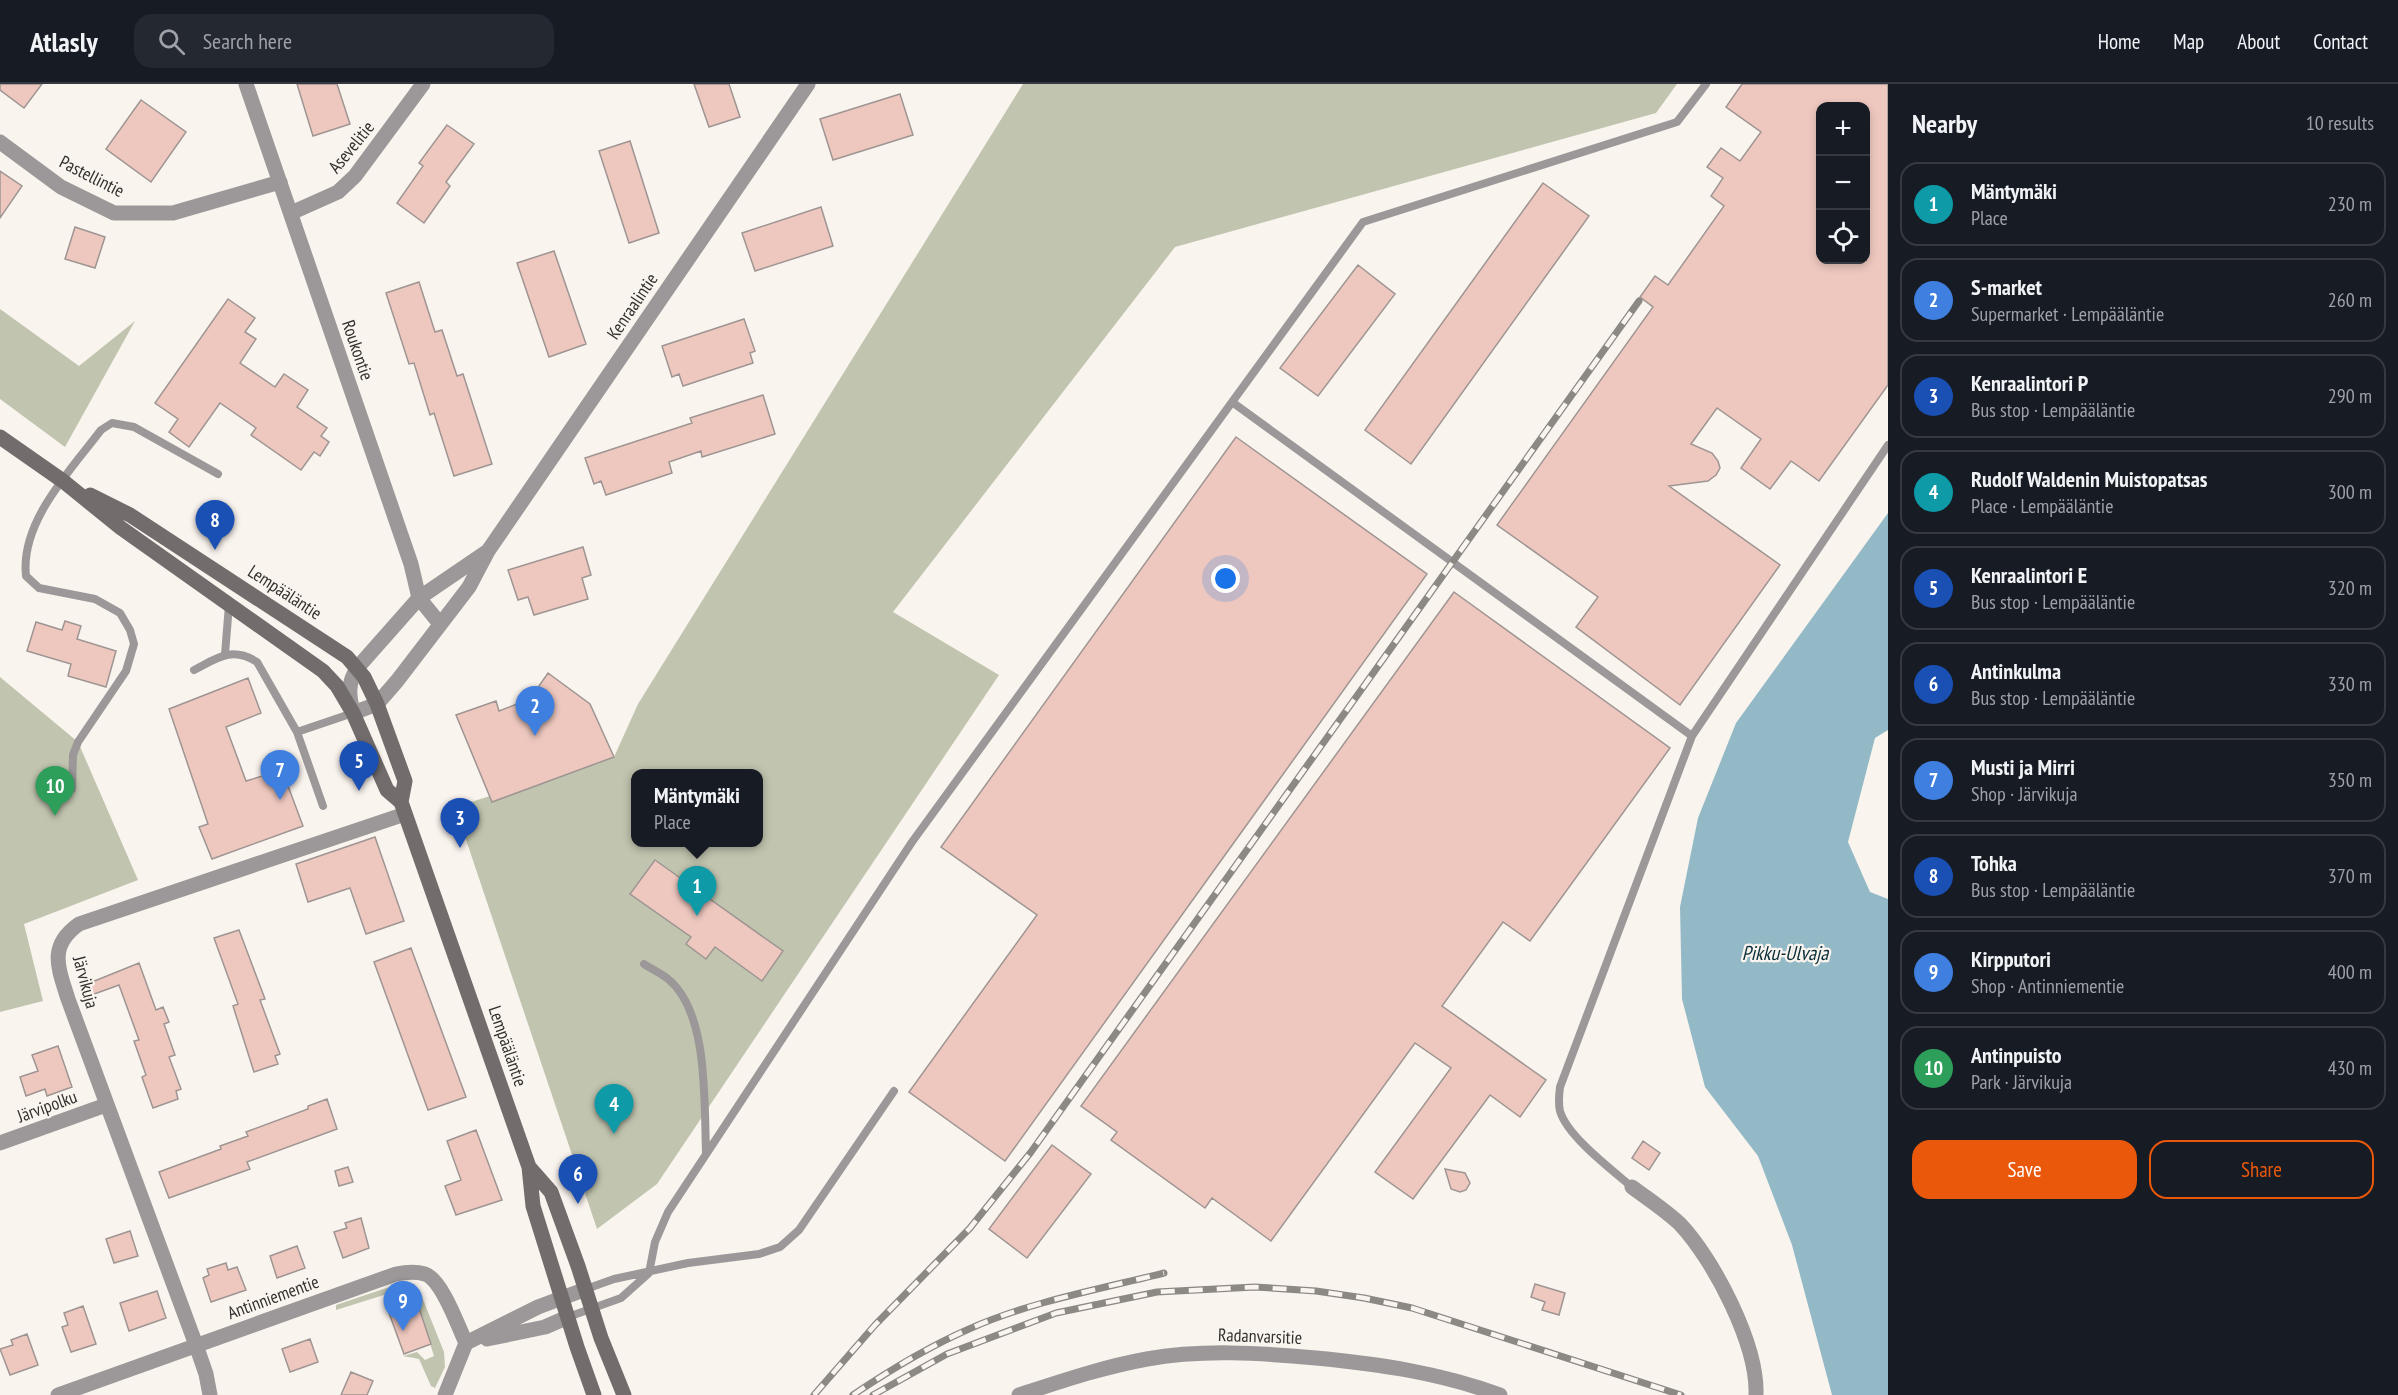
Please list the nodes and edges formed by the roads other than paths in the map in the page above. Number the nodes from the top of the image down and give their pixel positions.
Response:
1 (246, 84) edge
2 (423, 84) edge
3 (808, 84) edge
4 (1706, 84) edge
5 (0, 142) edge
6 (280, 182) junction
7 (291, 213) junction
8 (1232, 402) junction
9 (0, 437) edge
10 (1888, 445) edge
11 (218, 474) dead end
12 (63, 481) junction
13 (488, 551) junction
14 (419, 598) junction
15 (229, 604) junction
16 (440, 624) junction
17 (225, 654) junction
18 (358, 667) junction
19 (194, 670) dead end
20 (377, 704) junction
21 (353, 713) junction
22 (297, 732) junction
23 (1692, 736) junction
24 (72, 789) dead end
25 (323, 806) dead end
26 (403, 808) junction
27 (644, 964) dead end
28 (894, 1091) dead end
29 (106, 1105) junction
30 (0, 1143) edge
31 (706, 1154) junction
32 (530, 1167) junction
33 (1632, 1187) joint
34 (650, 1273) junction
35 (586, 1289) junction
36 (562, 1298) junction
37 (592, 1309) junction
38 (568, 1317) junction
39 (466, 1343) junction
40 (196, 1345) junction
41 (58, 1395) edge
42 (210, 1395) edge
43 (445, 1395) edge
44 (594, 1395) edge
45 (624, 1395) edge
46 (1019, 1395) edge
47 (1500, 1395) edge
48 (1756, 1395) edge

1 - 6 street, Roukontie
2 - 7 street, Asevelitie
3 - 13 street, Kenraalintie
4 - 8 lane
5 - 6 street, Pastellintie
6 - 7 street, Roukontie
7 - 14 street, Roukontie
8 - 23 lane
8 - 31 lane
9 - 12 main road, Lempääläntie
10 - 23 lane
11 - 12 lane
12 - 15 main road, Lempääläntie
12 - 18 main road, Lempääläntie
12 - 24 lane
13 - 14 street, Kenraalintie
13 - 16 street, Kenraalintie
14 - 16 street, Roukontie
14 - 18 street, Kenraalintie
15 - 17 lane
15 - 21 main road, Lempääläntie
16 - 20 street, Kenraalintie
17 - 19 lane
17 - 22 lane
18 - 20 main road, Lempääläntie
18 - 21 street, Kenraalintie
20 - 21 street
20 - 26 main road, Lempääläntie
21 - 22 lane
21 - 26 main road, Lempääläntie
22 - 25 lane
23 - 33 lane
26 - 29 street, Järvikuja
26 - 32 main road, Lempääläntie
27 - 31 lane
28 - 34 lane
29 - 30 street, Järvipolku
29 - 40 street, Järvikuja
31 - 34 lane
32 - 35 main road, Lempääläntie
32 - 36 main road, Lempääläntie
33 - 48 street
34 - 35 lane
34 - 37 lane
35 - 36 street
35 - 37 main road, Lempääläntie
36 - 38 main road, Lempääläntie
36 - 39 street
37 - 38 lane
37 - 45 main road, Lempääläntie
38 - 39 street
38 - 44 main road, Lempääläntie
39 - 40 street, Antinniementie
39 - 43 street
40 - 41 street, Antinniementie
40 - 42 street, Järvikuja
46 - 47 street, Radanvarsitie

